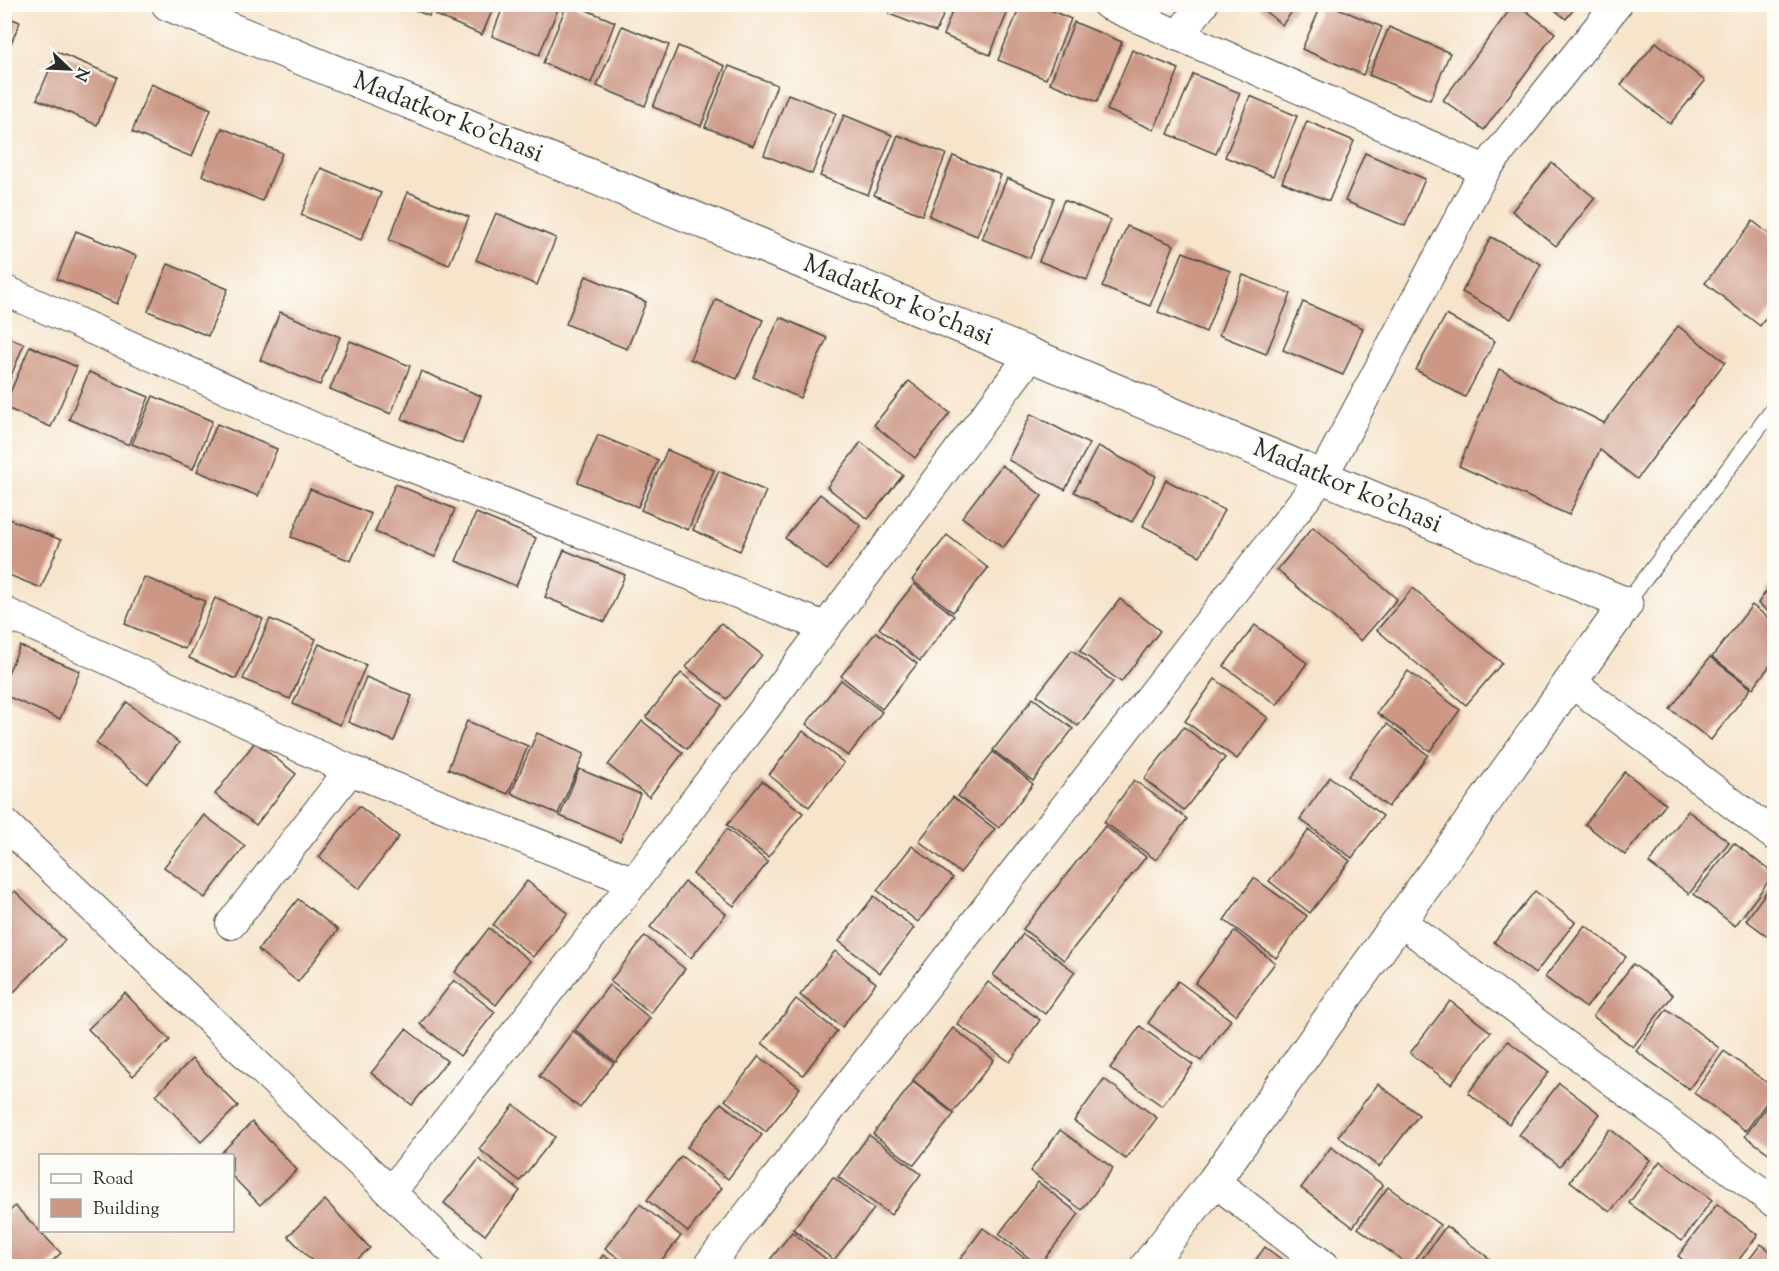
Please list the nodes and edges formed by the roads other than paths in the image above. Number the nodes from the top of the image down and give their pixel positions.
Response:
1 (168, 4) edge
2 (1107, 4) edge
3 (1203, 4) edge
4 (1617, 4) edge
5 (1178, 36) junction
6 (1485, 170) junction
7 (4, 290) edge
8 (1031, 355) junction
9 (1774, 408) edge
10 (1322, 477) junction
11 (1626, 604) junction
12 (4, 612) edge
13 (825, 627) junction
14 (1571, 682) junction
15 (350, 770) junction
16 (1774, 835) edge
17 (10, 839) edge
18 (634, 882) junction
19 (1400, 921) junction
20 (231, 924) dead end
21 (1214, 1181) junction
22 (391, 1192) junction
23 (1774, 1202) edge
24 (468, 1266) edge
25 (708, 1266) edge
26 (1147, 1266) edge
27 (1324, 1266) edge

1 - 8 street, Madatkor ko'chasi
2 - 5 street
3 - 5 street
4 - 6 street
5 - 6 street
6 - 10 street
7 - 13 street
8 - 10 street, Madatkor ko'chasi
8 - 13 street
9 - 11 lane
10 - 11 street, Madatkor ko'chasi
10 - 25 street
11 - 14 street
12 - 15 street
13 - 18 street
14 - 16 street
14 - 19 street
15 - 18 street
15 - 20 street
17 - 22 street
18 - 22 street
19 - 21 street
19 - 23 street
21 - 26 street
21 - 27 street
22 - 24 street

